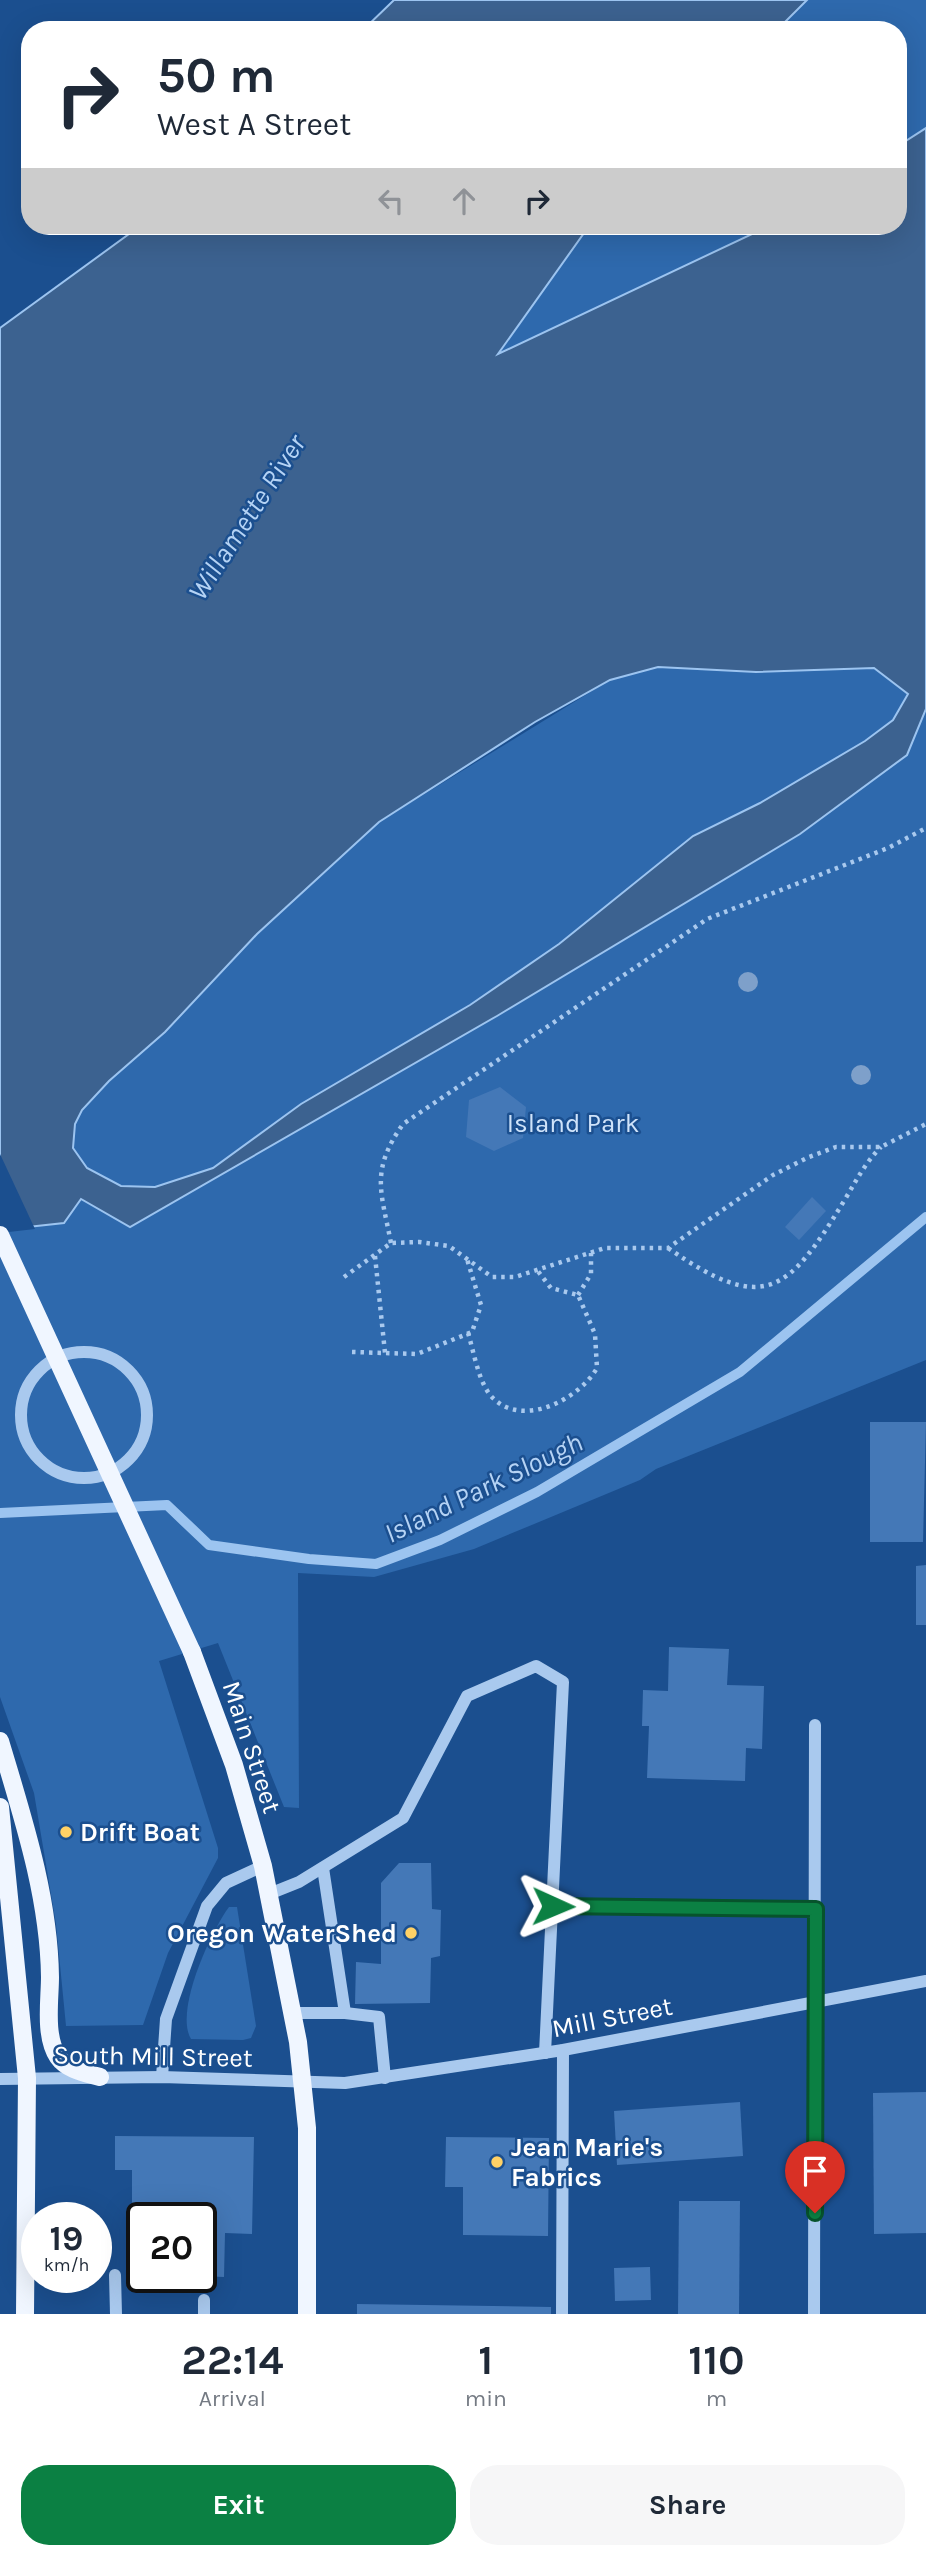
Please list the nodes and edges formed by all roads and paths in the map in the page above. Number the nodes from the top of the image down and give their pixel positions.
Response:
1 (926, 828) edge
2 (926, 1124) edge
3 (881, 1147) junction
4 (0, 1235) edge
5 (391, 1243) junction
6 (668, 1248) junction
7 (590, 1253) junction
8 (375, 1256) junction
9 (467, 1258) junction
10 (537, 1270) junction
11 (344, 1277) dead end
12 (578, 1295) junction
13 (468, 1333) junction
14 (352, 1352) dead end
15 (385, 1353) junction
16 (33, 1452) joint
17 (815, 1725) dead end
18 (0, 1741) edge
19 (0, 1807) edge
20 (263, 1866) junction
21 (323, 1868) junction
22 (269, 1894) junction
23 (553, 1906) junction
24 (816, 1909) junction
25 (926, 1981) edge
26 (816, 2001) junction
27 (293, 2013) junction
28 (345, 2013) junction
29 (563, 2050) junction
30 (545, 2053) junction
31 (100, 2077) junction
32 (162, 2077) junction
33 (0, 2078) edge
34 (27, 2078) junction
35 (385, 2078) junction
36 (304, 2084) junction
37 (115, 2275) dead end
38 (204, 2300) dead end
39 (25, 2314) edge
40 (116, 2314) edge
41 (204, 2314) edge
42 (307, 2314) edge
43 (562, 2314) edge
44 (814, 2314) edge

1 - 5 path
2 - 3 path
3 - 6 path
3 - 6 path
4 - 20 main road, Main Street, bridge
5 - 8 path
5 - 9 path
6 - 7 path
7 - 10 path
7 - 12 path
8 - 11 path
8 - 15 path
9 - 10 path
9 - 13 path
10 - 12 path
12 - 13 path
13 - 15 path
14 - 15 path
16 - 16 street
17 - 24 street
18 - 31 main road
19 - 34 main road
20 - 22 main road, Main Street
20 - 32 street
21 - 22 street
21 - 23 street
21 - 28 street
22 - 27 main road, Main Street
23 - 24 street
23 - 30 street
24 - 26 street
25 - 26 street, Mill Street
26 - 29 street, Mill Street
26 - 44 street
27 - 28 street
27 - 36 main road, Main Street
28 - 35 street
29 - 30 street, Mill Street
29 - 43 street
30 - 35 street, Mill Street
31 - 32 street, South Mill Street
31 - 34 street, South Mill Street
32 - 36 street, South Mill Street
33 - 34 street, South Mill Street
34 - 39 main road
35 - 36 street, Mill Street
36 - 42 main road, Main Street
37 - 40 street
38 - 41 street

